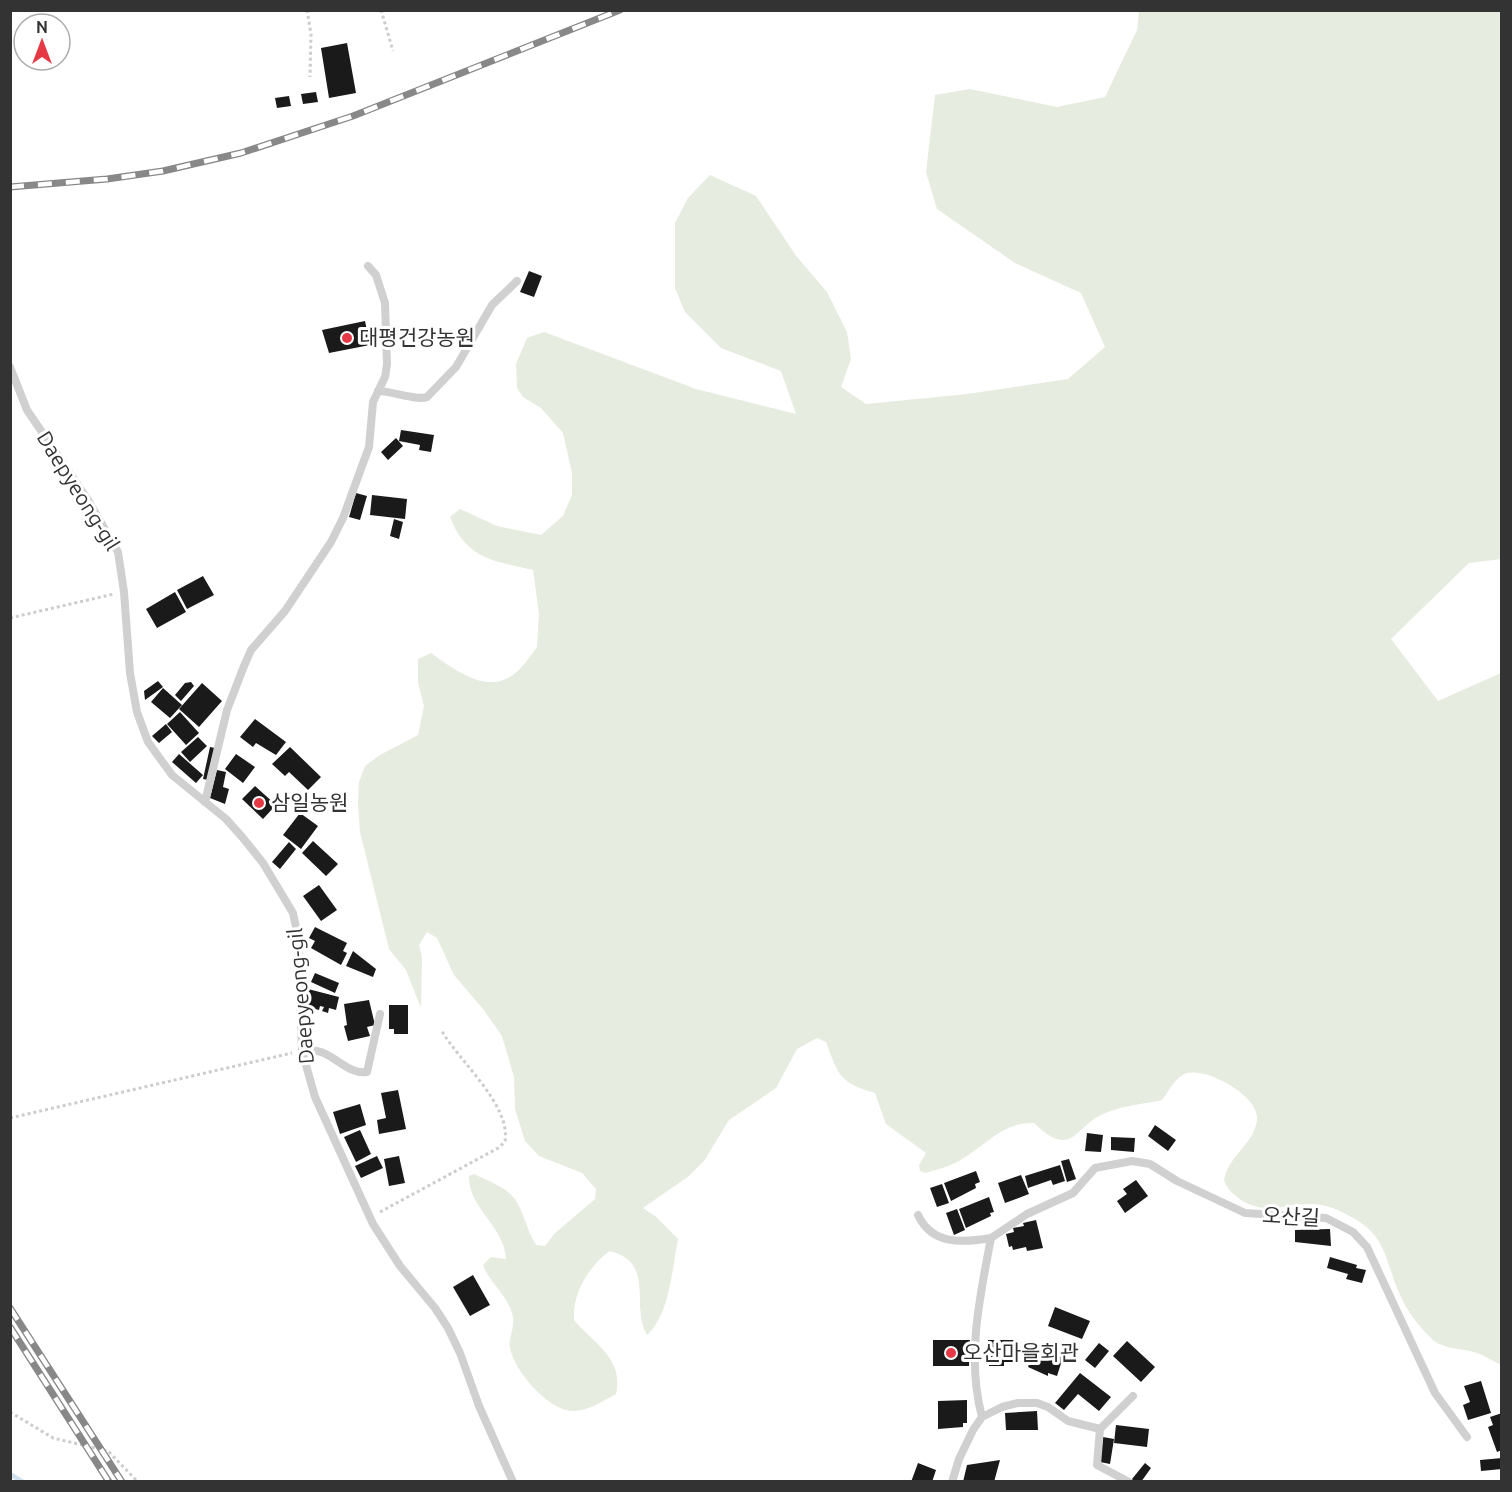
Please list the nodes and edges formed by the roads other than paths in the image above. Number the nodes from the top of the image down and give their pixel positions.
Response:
1 (368, 266) dead end
2 (517, 281) dead end
3 (10, 367) edge
4 (378, 391) junction
5 (205, 802) junction
6 (380, 1014) dead end
7 (302, 1051) junction
8 (918, 1215) dead end
9 (991, 1238) junction
10 (1133, 1396) dead end
11 (981, 1417) junction
12 (1100, 1429) junction
13 (1467, 1437) dead end
14 (513, 1482) edge
15 (952, 1482) edge
16 (1129, 1482) edge

1 - 4 lane
2 - 4 lane
3 - 5 lane, Daepyeong-gil
4 - 5 lane
5 - 7 lane, Daepyeong-gil
6 - 7 lane
7 - 14 lane, Daepyeong-gil
8 - 9 lane
9 - 11 lane
9 - 13 lane, 오산길
10 - 12 lane
11 - 12 lane
11 - 15 lane
12 - 16 lane

